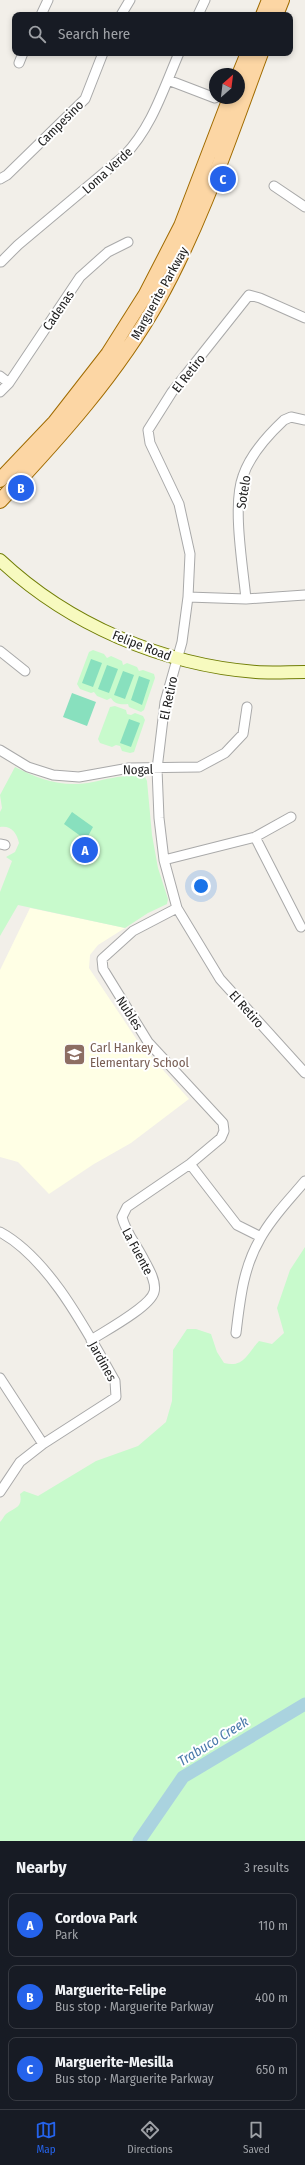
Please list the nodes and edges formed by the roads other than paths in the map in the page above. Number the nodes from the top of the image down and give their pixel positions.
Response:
1 (48, 0) edge
2 (130, 0) edge
3 (205, 0) edge
4 (269, 0) edge
5 (282, 0) edge
6 (42, 12) edge
7 (123, 12) edge
8 (199, 12) edge
9 (264, 12) edge
10 (277, 12) edge
11 (22, 56) edge
12 (102, 56) edge
13 (178, 56) edge
14 (247, 56) edge
15 (259, 56) edge
16 (18, 64) dead end
17 (242, 68) edge
18 (245, 75) edge
19 (168, 80) junction
20 (209, 95) edge
21 (225, 104) edge
22 (225, 104) edge
23 (0, 179) edge
24 (274, 186) dead end
25 (305, 207) edge
26 (128, 242) dead end
27 (1, 262) dead end
28 (305, 318) edge
29 (0, 376) edge
30 (9, 383) junction
31 (0, 392) edge
32 (305, 420) edge
33 (0, 480) edge
34 (0, 500) edge
35 (0, 560) edge
36 (305, 595) edge
37 (188, 596) junction
38 (246, 599) junction
39 (0, 651) edge
40 (178, 659) junction
41 (25, 671) dead end
42 (305, 672) edge
43 (247, 707) dead end
44 (0, 750) edge
45 (157, 769) junction
46 (291, 817) dead end
47 (255, 837) junction
48 (164, 860) junction
49 (177, 908) junction
50 (301, 927) dead end
51 (305, 1073) edge
52 (224, 1132) joint
53 (190, 1164) junction
54 (305, 1181) edge
55 (0, 1232) edge
56 (261, 1237) junction
57 (236, 1333) dead end
58 (91, 1340) junction
59 (0, 1378) edge
60 (44, 1444) junction
61 (0, 1492) edge

1 - 6 street
2 - 7 street
3 - 8 street
4 - 9 main road
5 - 10 main road
11 - 16 street
12 - 23 street, Campesino
13 - 19 street, Loma Verde
14 - 17 main road
15 - 18 main road, Marguerite Parkway
19 - 20 street
19 - 27 street, Loma Verde
21 - 33 main road, Marguerite Parkway
22 - 34 main road, Marguerite Parkway
24 - 25 street
26 - 30 street, Cadenas
28 - 37 street, El Retiro
29 - 30 street
30 - 31 street, Cadenas
32 - 38 street, Sotelo
35 - 40 main road, Felipe Road
36 - 38 street
37 - 38 street
37 - 40 street, El Retiro
39 - 41 street
40 - 42 main road, Felipe Road
40 - 45 street, El Retiro
43 - 45 street, Nogal
44 - 45 street, Nogal
45 - 48 street, El Retiro
46 - 47 street
47 - 48 street
47 - 50 street
48 - 49 street, El Retiro
49 - 51 street, El Retiro
49 - 52 street, Nubles
52 - 53 street, La Fuente
53 - 56 street
53 - 58 street, La Fuente
54 - 56 street
55 - 58 street, Jardines
56 - 57 street
58 - 60 street, Jardines
59 - 60 street
60 - 61 street, Jardines

